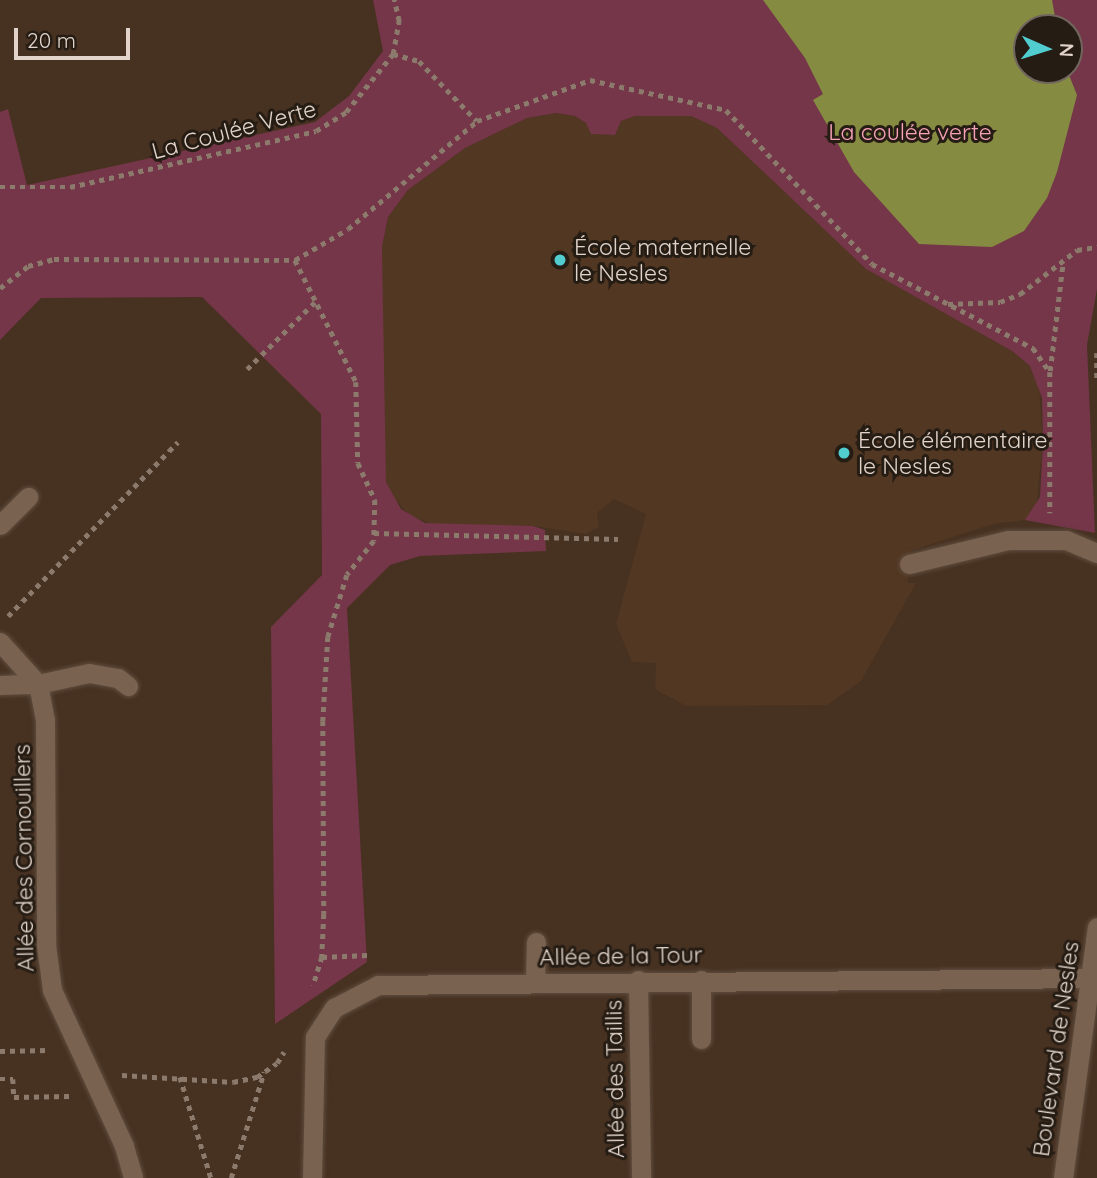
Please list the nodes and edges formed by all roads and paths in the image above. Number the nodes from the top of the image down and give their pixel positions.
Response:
1 (394, 0) edge
2 (393, 54) junction
3 (477, 121) junction
4 (0, 187) edge
5 (1097, 247) edge
6 (295, 260) junction
7 (1063, 260) junction
8 (0, 288) edge
9 (315, 302) junction
10 (947, 304) junction
11 (1097, 353) edge
12 (247, 369) dead end
13 (1050, 372) junction
14 (1097, 378) edge
15 (178, 442) dead end
16 (28, 497) dead end
17 (0, 525) edge
18 (374, 533) junction
19 (1048, 538) junction
20 (618, 539) dead end
21 (1097, 552) edge
22 (909, 564) dead end
23 (0, 624) edge
24 (0, 642) edge
25 (38, 684) junction
26 (0, 685) edge
27 (128, 686) dead end
28 (1097, 927) edge
29 (536, 942) dead end
30 (1090, 978) junction
31 (701, 979) junction
32 (638, 980) junction
33 (535, 982) junction
34 (311, 990) dead end
35 (1092, 1007) edge
36 (702, 1038) dead end
37 (290, 1041) dead end
38 (44, 1050) dead end
39 (0, 1051) edge
40 (264, 1072) junction
41 (135, 1074) dead end
42 (180, 1077) junction
43 (0, 1079) edge
44 (96, 1083) junction
45 (133, 1178) edge
46 (211, 1178) edge
47 (231, 1178) edge
48 (312, 1178) edge
49 (641, 1178) edge
50 (1063, 1178) edge

1 - 2 path, La Coulée Verte
2 - 3 path
2 - 4 path, La Coulée Verte
3 - 6 path
3 - 10 path
5 - 7 path
6 - 8 path
6 - 9 path
7 - 10 path
7 - 13 path
9 - 12 path
9 - 18 path
10 - 13 path
11 - 14 path
13 - 19 path
15 - 23 path
16 - 17 street
18 - 20 path
18 - 34 path
19 - 21 street
19 - 22 street
24 - 25 street
25 - 26 street
25 - 27 street
25 - 44 street, Allée des Cornouillers
28 - 30 street, Boulevard de Nesles
29 - 33 street
30 - 31 street, Allée de la Tour
30 - 35 street, Boulevard de Nesles
31 - 32 street, Allée de la Tour
31 - 36 street
32 - 33 street, Allée de la Tour
32 - 49 street, Allée des Taillis
33 - 48 street, Allée de la Tour
35 - 50 street, Boulevard de Nesles
37 - 40 path
38 - 39 path
40 - 42 path
40 - 47 path
41 - 42 path
42 - 46 path
43 - 44 path
44 - 45 street, Allée des Cornouillers

